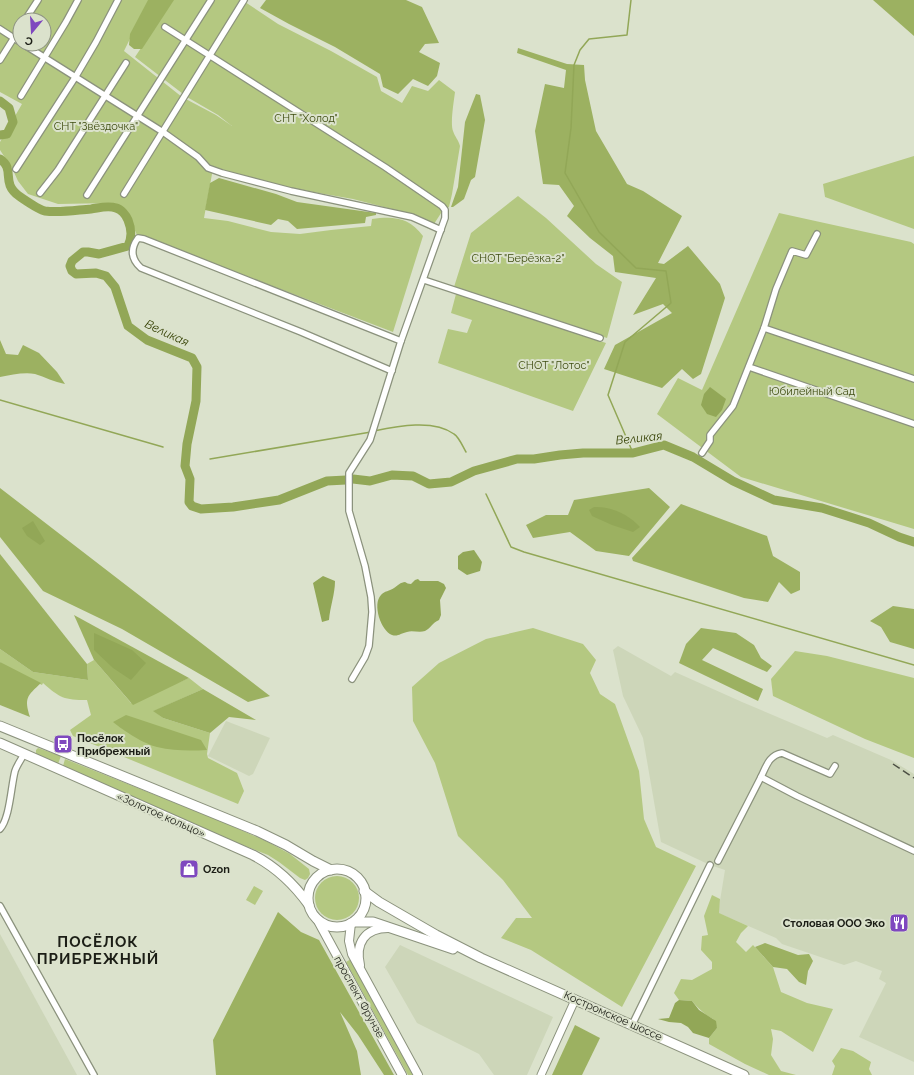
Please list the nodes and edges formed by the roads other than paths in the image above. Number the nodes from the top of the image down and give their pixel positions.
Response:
1 (38, 0) edge
2 (78, 0) edge
3 (118, 0) edge
4 (211, 0) edge
5 (244, 0) edge
6 (30, 12) edge
7 (165, 27) dead end
8 (0, 29) edge
9 (12, 37) edge
10 (186, 40) junction
11 (12, 41) edge
12 (35, 52) edge
13 (210, 55) junction
14 (44, 58) junction
15 (0, 60) edge
16 (126, 63) dead end
17 (76, 76) junction
18 (21, 96) dead end
19 (105, 96) junction
20 (137, 116) junction
21 (163, 132) junction
22 (16, 169) dead end
23 (40, 193) dead end
24 (124, 194) dead end
25 (87, 195) dead end
26 (441, 230) junction
27 (817, 234) dead end
28 (424, 280) junction
29 (764, 328) junction
30 (600, 338) dead end
31 (401, 341) junction
32 (749, 367) junction
33 (392, 371) junction
34 (914, 378) edge
35 (914, 424) edge
36 (702, 454) dead end
37 (352, 679) dead end
38 (0, 726) edge
39 (32, 740) junction
40 (0, 743) edge
41 (24, 754) junction
42 (835, 766) dead end
43 (761, 777) junction
44 (0, 829) edge
45 (914, 851) edge
46 (718, 861) dead end
47 (710, 865) dead end
48 (331, 870) junction
49 (364, 891) junction
50 (309, 905) junction
51 (0, 906) edge
52 (317, 919) junction
53 (353, 923) junction
54 (391, 928) junction
55 (481, 958) junction
56 (363, 974) junction
57 (575, 1000) junction
58 (632, 1025) junction
59 (94, 1075) edge
60 (402, 1075) edge
61 (418, 1075) edge
62 (541, 1075) edge
63 (744, 1075) edge

1 - 6 street
2 - 14 street
3 - 17 street
4 - 10 street
5 - 13 street
7 - 10 street
8 - 9 street
10 - 13 street
10 - 20 street
11 - 15 street
12 - 14 street
13 - 21 street
13 - 26 street
14 - 17 street
14 - 18 street
16 - 19 street
17 - 19 street
17 - 22 street
19 - 20 street
19 - 23 street
20 - 21 street
20 - 25 street
21 - 24 street
21 - 26 street
26 - 28 street
27 - 29 street
28 - 30 street
28 - 31 street
29 - 32 street
29 - 34 street
31 - 33 street
31 - 33 street
32 - 35 street
32 - 36 street
33 - 37 street
38 - 39 highway, «Золотое кольцо»
39 - 41 highway
39 - 48 highway, «Золотое кольцо»
40 - 41 highway, «Золотое кольцо»
41 - 44 street
41 - 50 highway, «Золотое кольцо»
42 - 43 street
43 - 45 street
43 - 46 street
47 - 58 street
48 - 49 highway
48 - 50 highway
49 - 53 highway
49 - 55 highway
50 - 52 highway, «Золотое кольцо»
51 - 59 street
52 - 53 highway
52 - 60 main road, проспект Фрунзе
53 - 54 highway
53 - 56 main road, проспект Фрунзе
54 - 55 highway
54 - 56 main road
55 - 57 highway, Костромское шоссе
56 - 61 main road, проспект Фрунзе
57 - 58 highway, Костромское шоссе
57 - 62 street
58 - 63 highway, Костромское шоссе

